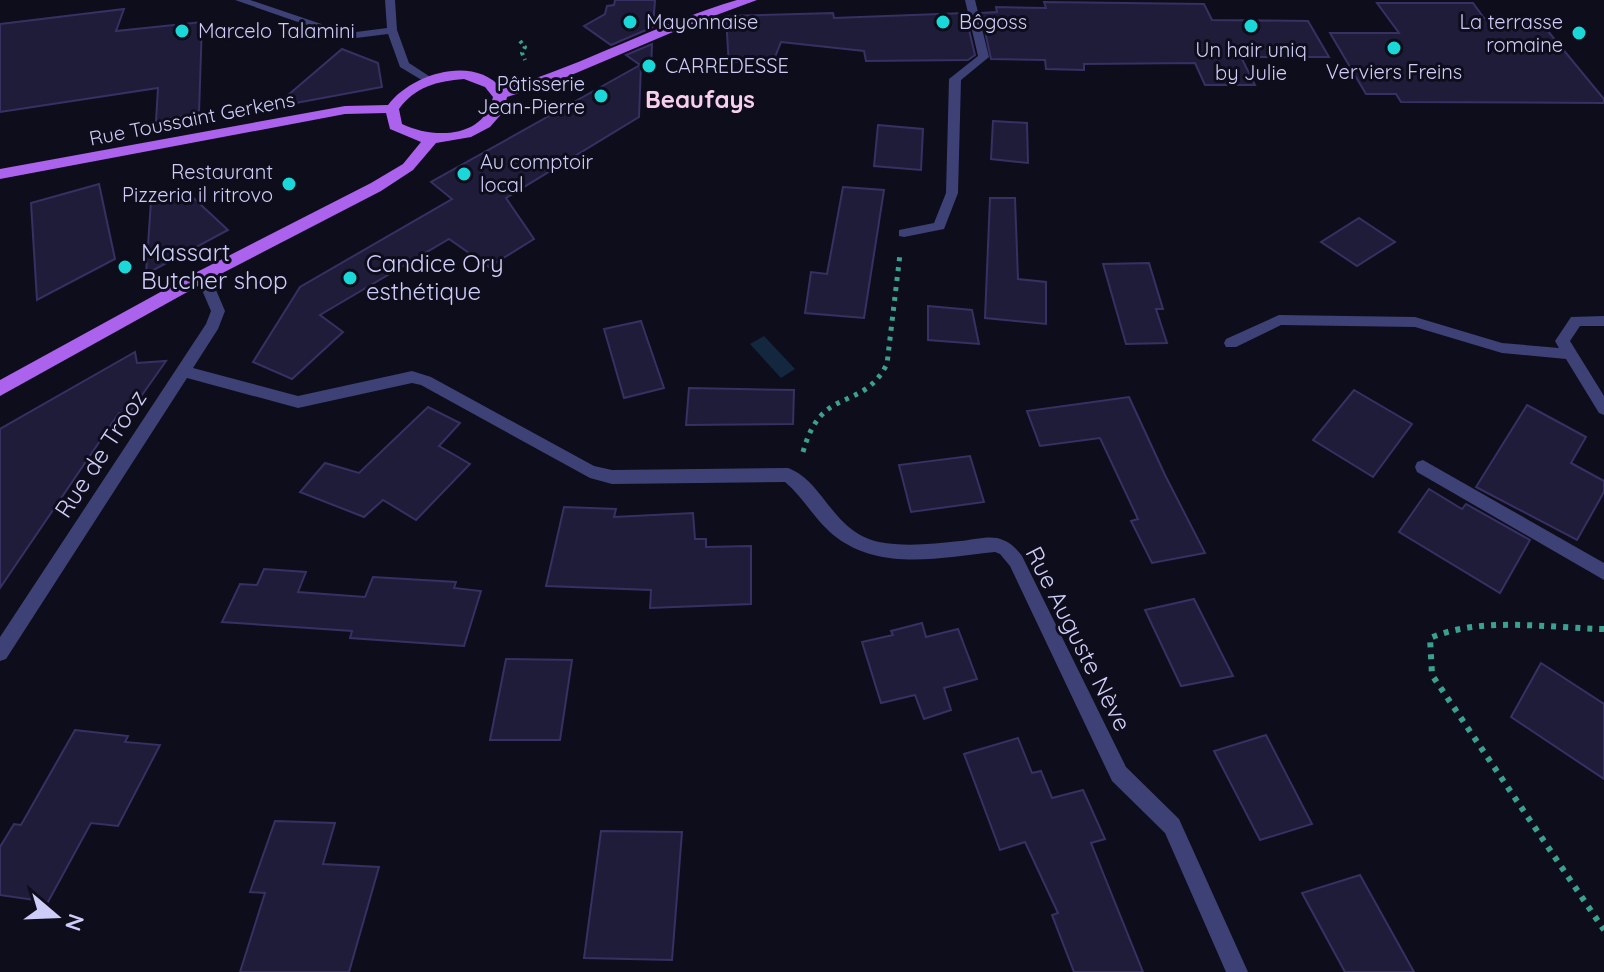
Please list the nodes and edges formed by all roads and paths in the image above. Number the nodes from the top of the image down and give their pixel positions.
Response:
1 (240, 0) edge
2 (390, 0) edge
3 (751, 0) edge
4 (970, 0) edge
5 (392, 30) junction
6 (429, 80) junction
7 (501, 94) junction
8 (392, 109) junction
9 (431, 140) junction
10 (0, 174) edge
11 (904, 233) joint
12 (203, 276) junction
13 (1604, 321) edge
14 (1231, 343) dead end
15 (1569, 354) junction
16 (183, 371) junction
17 (0, 389) edge
18 (1604, 409) edge
19 (1423, 467) dead end
20 (795, 480) junction
21 (1604, 572) edge
22 (1604, 629) edge
23 (0, 653) edge
24 (1604, 930) edge
25 (1237, 972) edge

1 - 5 street
2 - 5 street
3 - 7 main road
4 - 11 street
5 - 6 street
6 - 7 main road
6 - 8 main road
7 - 9 main road
8 - 9 main road
8 - 10 main road, Rue Toussaint Gerkens
9 - 12 main road
11 - 20 path
12 - 16 street, Rue de Trooz
12 - 17 main road
13 - 15 street
14 - 15 street
15 - 18 street
16 - 20 street
16 - 23 street, Rue de Trooz
19 - 21 street
20 - 25 street, Rue Auguste Nève
22 - 24 path

